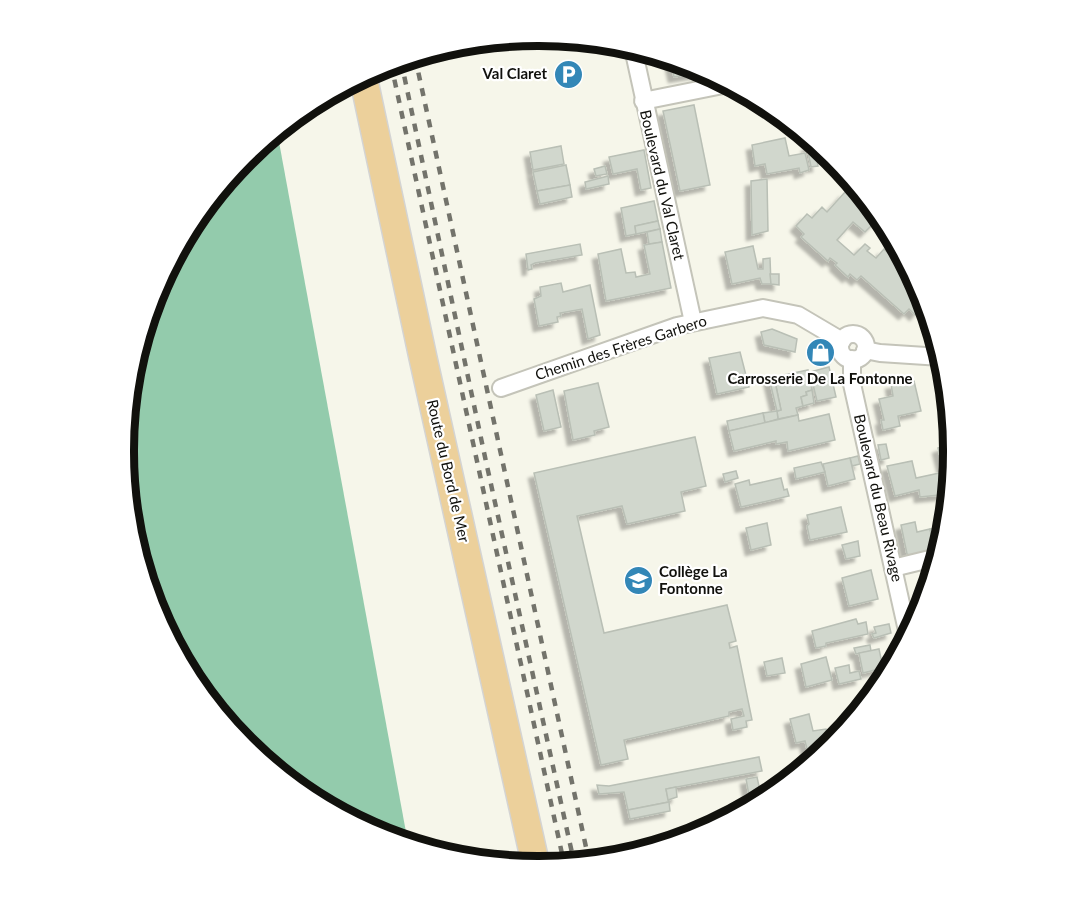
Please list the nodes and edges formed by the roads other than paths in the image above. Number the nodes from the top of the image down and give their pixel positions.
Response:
1 (635, 58) edge
2 (365, 86) edge
3 (714, 87) edge
4 (643, 101) junction
5 (693, 322) junction
6 (859, 354) junction
7 (931, 356) edge
8 (501, 388) dead end
9 (928, 559) edge
10 (893, 568) junction
11 (905, 621) edge
12 (534, 856) edge

1 - 4 street, Boulevard du Val Claret
2 - 12 main road, Route du Bord de Mer
3 - 4 street
4 - 5 street, Boulevard du Val Claret
5 - 6 street, Chemin des Frères Garbero
5 - 8 street, Chemin des Frères Garbero
6 - 7 street
6 - 10 street, Boulevard du Beau Rivage
9 - 10 street
10 - 11 street, Boulevard du Beau Rivage

